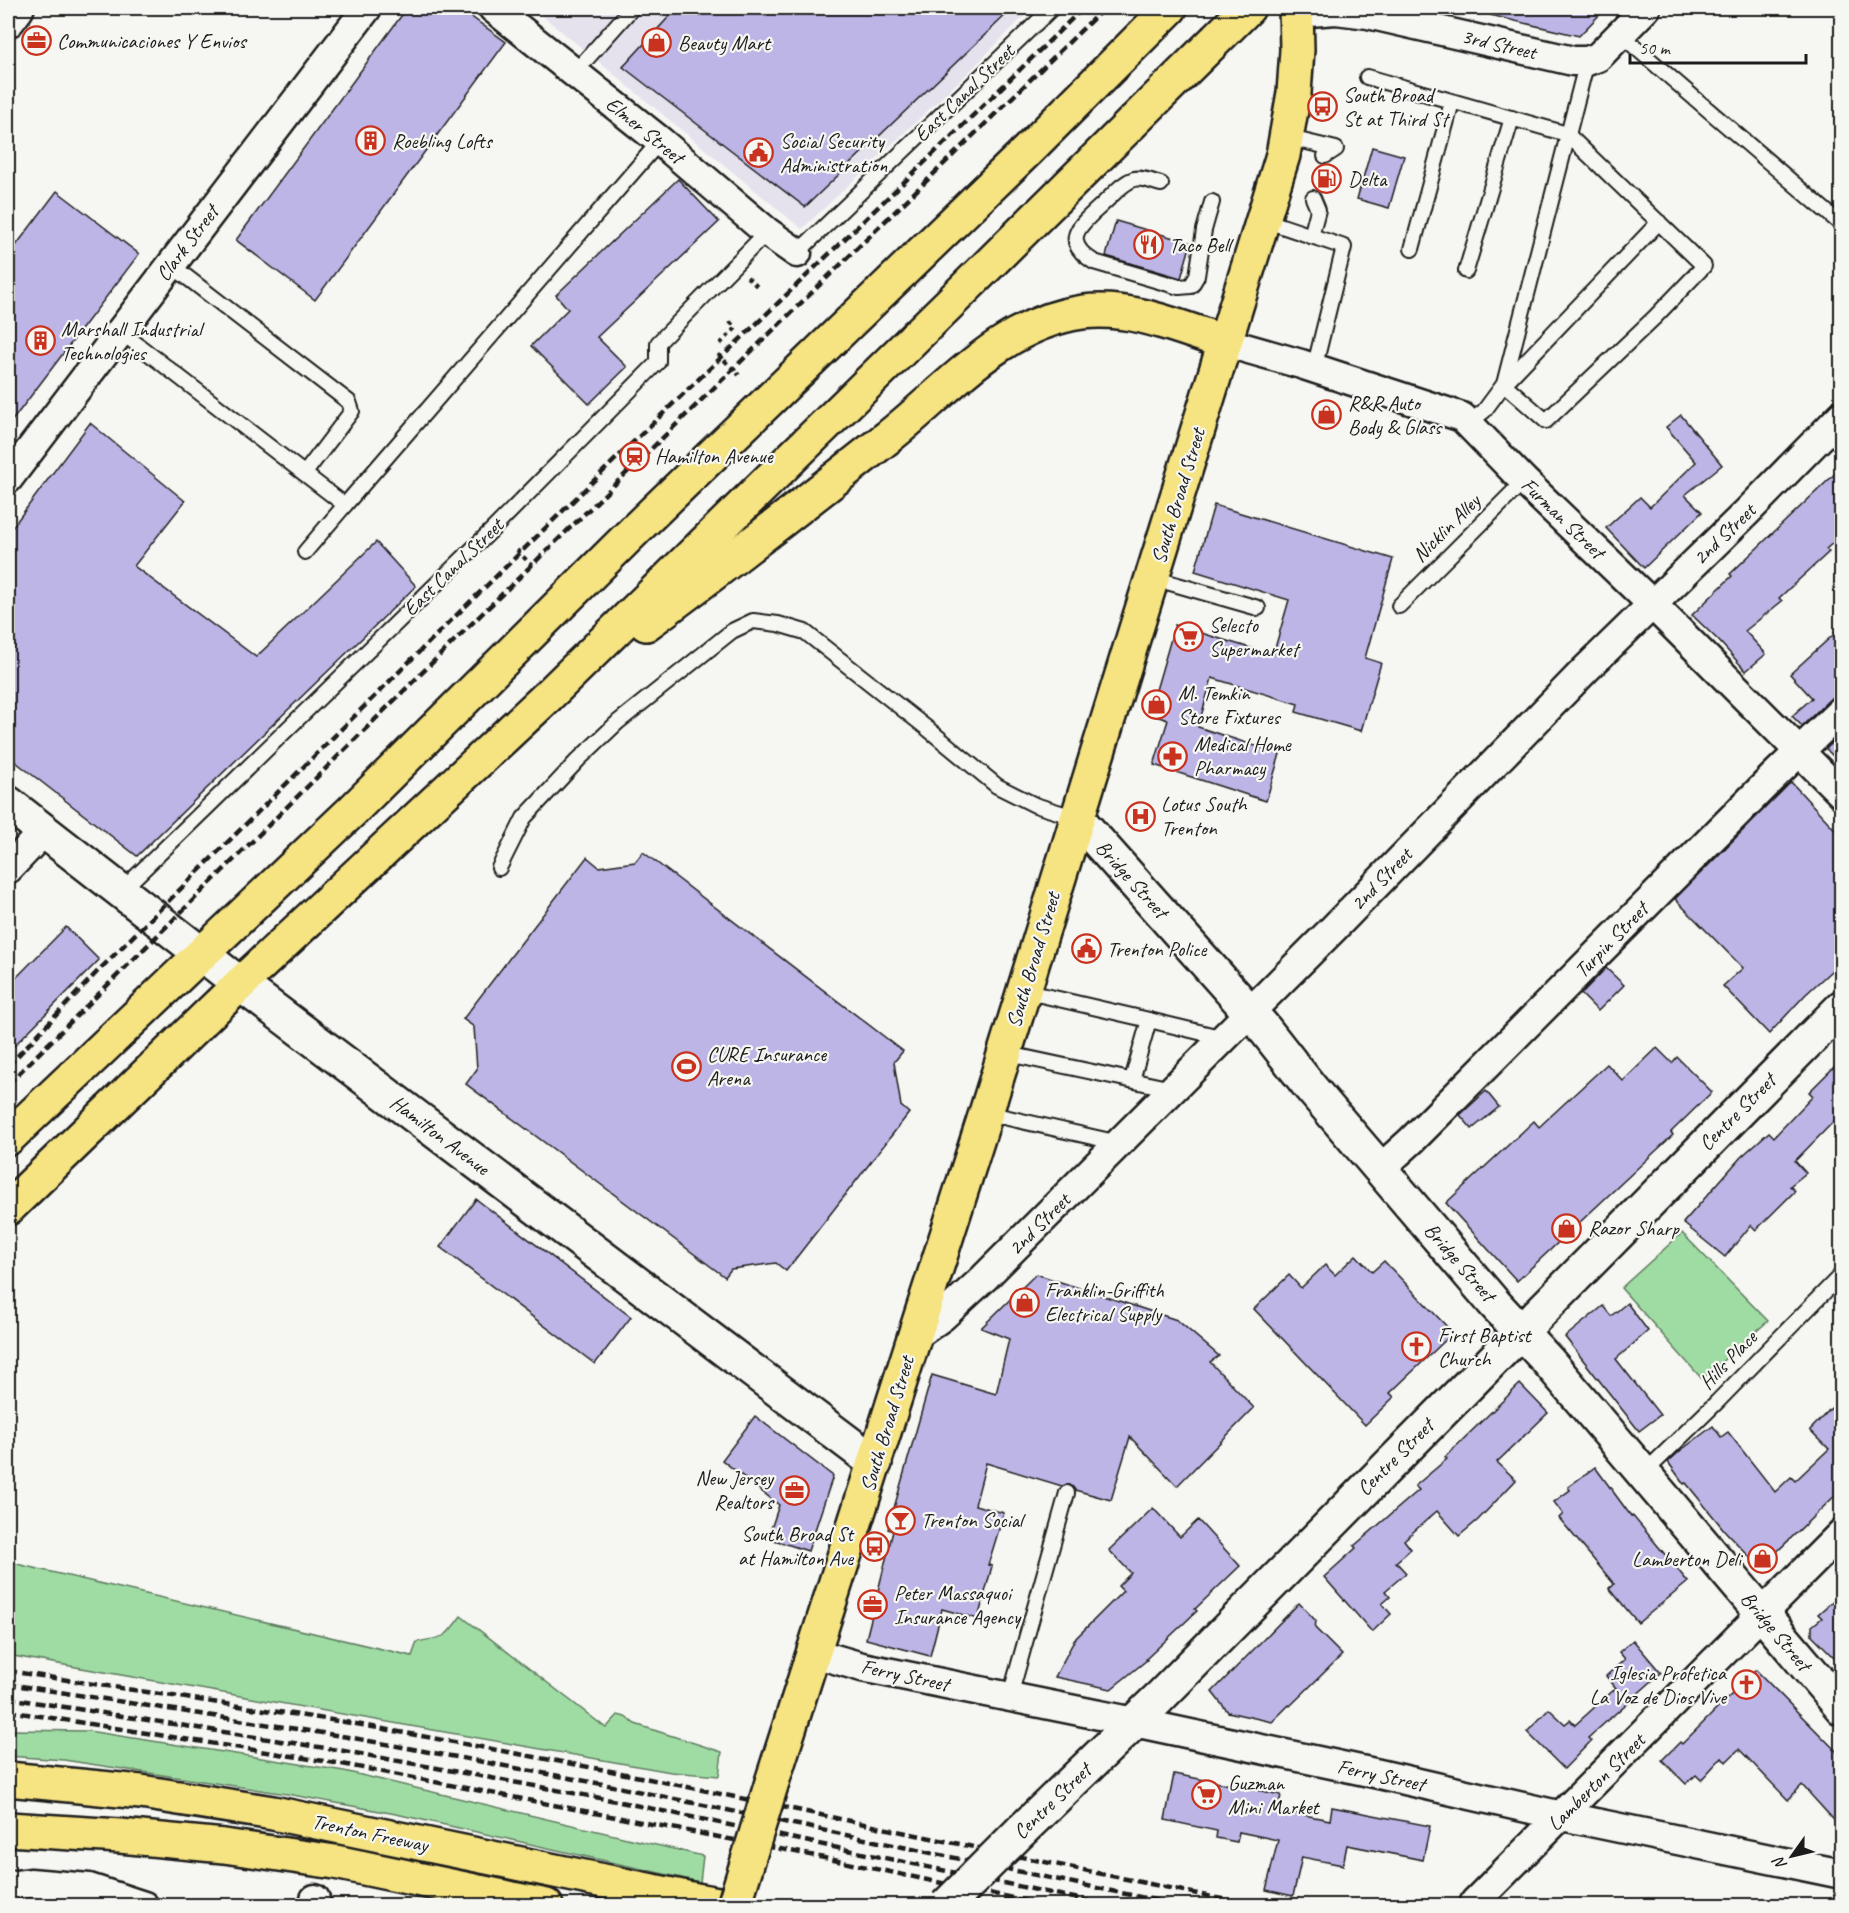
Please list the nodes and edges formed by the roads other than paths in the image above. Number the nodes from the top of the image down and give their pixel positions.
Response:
1 (17, 8) edge
2 (367, 8) edge
3 (493, 8) edge
4 (632, 8) edge
5 (1052, 8) edge
6 (1170, 8) edge
7 (1248, 8) edge
8 (1646, 8) edge
9 (1296, 10) edge
10 (8, 20) edge
11 (1620, 34) junction
12 (1587, 61) junction
13 (575, 72) junction
14 (1367, 77) dead end
15 (1452, 102) junction
16 (1512, 118) junction
17 (1567, 134) junction
18 (1286, 137) junction
19 (660, 141) junction
20 (1334, 156) dead end
21 (1161, 184) dead end
22 (1212, 202) dead end
23 (1320, 204) dead end
24 (1264, 220) junction
25 (1659, 222) junction
26 (1842, 225) edge
27 (767, 231) junction
28 (1311, 236) junction
29 (1412, 249) dead end
30 (797, 253) joint
31 (171, 265) junction
32 (1466, 271) dead end
33 (121, 332) junction
34 (1224, 342) junction
35 (1314, 369) junction
36 (1504, 384) junction
37 (1842, 415) edge
38 (1469, 423) junction
39 (305, 473) junction
40 (8, 479) edge
41 (1524, 481) junction
42 (345, 505) junction
43 (305, 552) dead end
44 (1153, 578) junction
45 (1652, 604) junction
46 (1399, 606) dead end
47 (1258, 608) dead end
48 (548, 696) junction
49 (1842, 710) edge
50 (1799, 753) junction
51 (1842, 794) edge
52 (8, 803) edge
53 (1077, 818) junction
54 (44, 831) junction
55 (499, 868) dead end
56 (8, 869) edge
57 (121, 891) junction
58 (201, 953) junction
59 (240, 984) junction
60 (1023, 991) junction
61 (1842, 1007) edge
62 (1250, 1012) junction
63 (1149, 1020) junction
64 (1224, 1038) junction
65 (1004, 1053) junction
66 (1132, 1080) junction
67 (1174, 1089) junction
68 (986, 1113) junction
69 (8, 1138) edge
70 (1120, 1143) junction
71 (1380, 1169) junction
72 (8, 1208) edge
73 (1842, 1274) edge
74 (1520, 1331) junction
75 (915, 1336) junction
76 (875, 1463) junction
77 (1643, 1474) junction
78 (1066, 1493) dead end
79 (1842, 1533) edge
80 (1762, 1615) junction
81 (814, 1653) junction
82 (1010, 1696) junction
83 (1842, 1708) edge
84 (1134, 1722) junction
85 (8, 1779) edge
86 (1562, 1816) junction
87 (8, 1829) edge
88 (1842, 1874) edge
89 (20, 1892) edge
90 (1475, 1902) dead end
91 (144, 1905) edge
92 (546, 1905) edge
93 (729, 1905) edge
94 (734, 1905) edge
95 (946, 1905) edge

1 - 10 street
2 - 31 street, Clark Street
3 - 13 street, Elmer Street
4 - 13 lane
5 - 30 lane, East Canal Street
6 - 58 main road
7 - 48 main road
8 - 11 street
9 - 12 street, 3rd Street
9 - 18 main road, South Broad Street
11 - 12 street
11 - 26 lane
12 - 17 lane
13 - 19 street, Elmer Street
14 - 15 lane
15 - 16 lane
15 - 29 lane
16 - 17 lane
16 - 32 lane
17 - 25 lane
17 - 36 lane
18 - 20 lane
18 - 24 main road, South Broad Street
19 - 27 street, Elmer Street
19 - 42 lane
21 - 22 lane
23 - 28 lane
24 - 28 lane
24 - 34 main road, South Broad Street
25 - 36 lane
25 - 36 lane
27 - 30 street, Elmer Street
27 - 57 lane, East Canal Street
28 - 35 lane
31 - 33 street, Clark Street
31 - 39 lane
33 - 39 lane
33 - 40 street, Clark Street
34 - 35 street, Furman Street
34 - 44 main road, South Broad Street
34 - 48 main road
35 - 38 street, Furman Street
36 - 38 lane
37 - 45 street, 2nd Street
38 - 41 street, Furman Street
39 - 42 lane
41 - 45 street, Furman Street
41 - 46 lane, Nicklin Alley
42 - 43 lane
44 - 47 lane
44 - 53 main road, South Broad Street
45 - 50 street, Furman Street
45 - 62 street, 2nd Street
48 - 59 main road
49 - 50 street, Turpin Street
50 - 51 street, Furman Street
50 - 71 street, Turpin Street
52 - 54 street, Hamilton Avenue
53 - 55 lane
53 - 60 main road, South Broad Street
53 - 62 street, Bridge Street
54 - 56 street
54 - 57 street, Hamilton Avenue
57 - 58 street, Hamilton Avenue
58 - 59 street, Hamilton Avenue
58 - 69 main road
59 - 72 main road
59 - 76 street, Hamilton Avenue
60 - 63 lane
60 - 65 main road, South Broad Street
61 - 74 street, Centre Street
62 - 64 street, 2nd Street
62 - 71 street, Bridge Street
63 - 64 lane
63 - 66 lane
64 - 67 street, 2nd Street
65 - 66 lane
65 - 68 main road, South Broad Street
66 - 67 lane
67 - 70 street, 2nd Street
68 - 70 lane
68 - 75 main road, South Broad Street
70 - 75 street, 2nd Street
71 - 74 street, Bridge Street
73 - 77 lane, Hills Place
74 - 77 street, Bridge Street
74 - 84 street, Centre Street
75 - 76 main road, South Broad Street
76 - 81 main road, South Broad Street
77 - 80 street, Bridge Street
78 - 82 lane
79 - 80 street, Lamberton Street
80 - 83 street, Bridge Street
80 - 86 street, Lamberton Street
81 - 82 street, Ferry Street
81 - 94 main road, South Broad Street, bridge
82 - 84 street, Ferry Street
84 - 86 street, Ferry Street
84 - 95 street, Centre Street, bridge
85 - 93 main road, Trenton Freeway
86 - 88 street, Ferry Street
86 - 90 street, Lamberton Street
87 - 92 main road, Trenton Freeway
89 - 91 street

